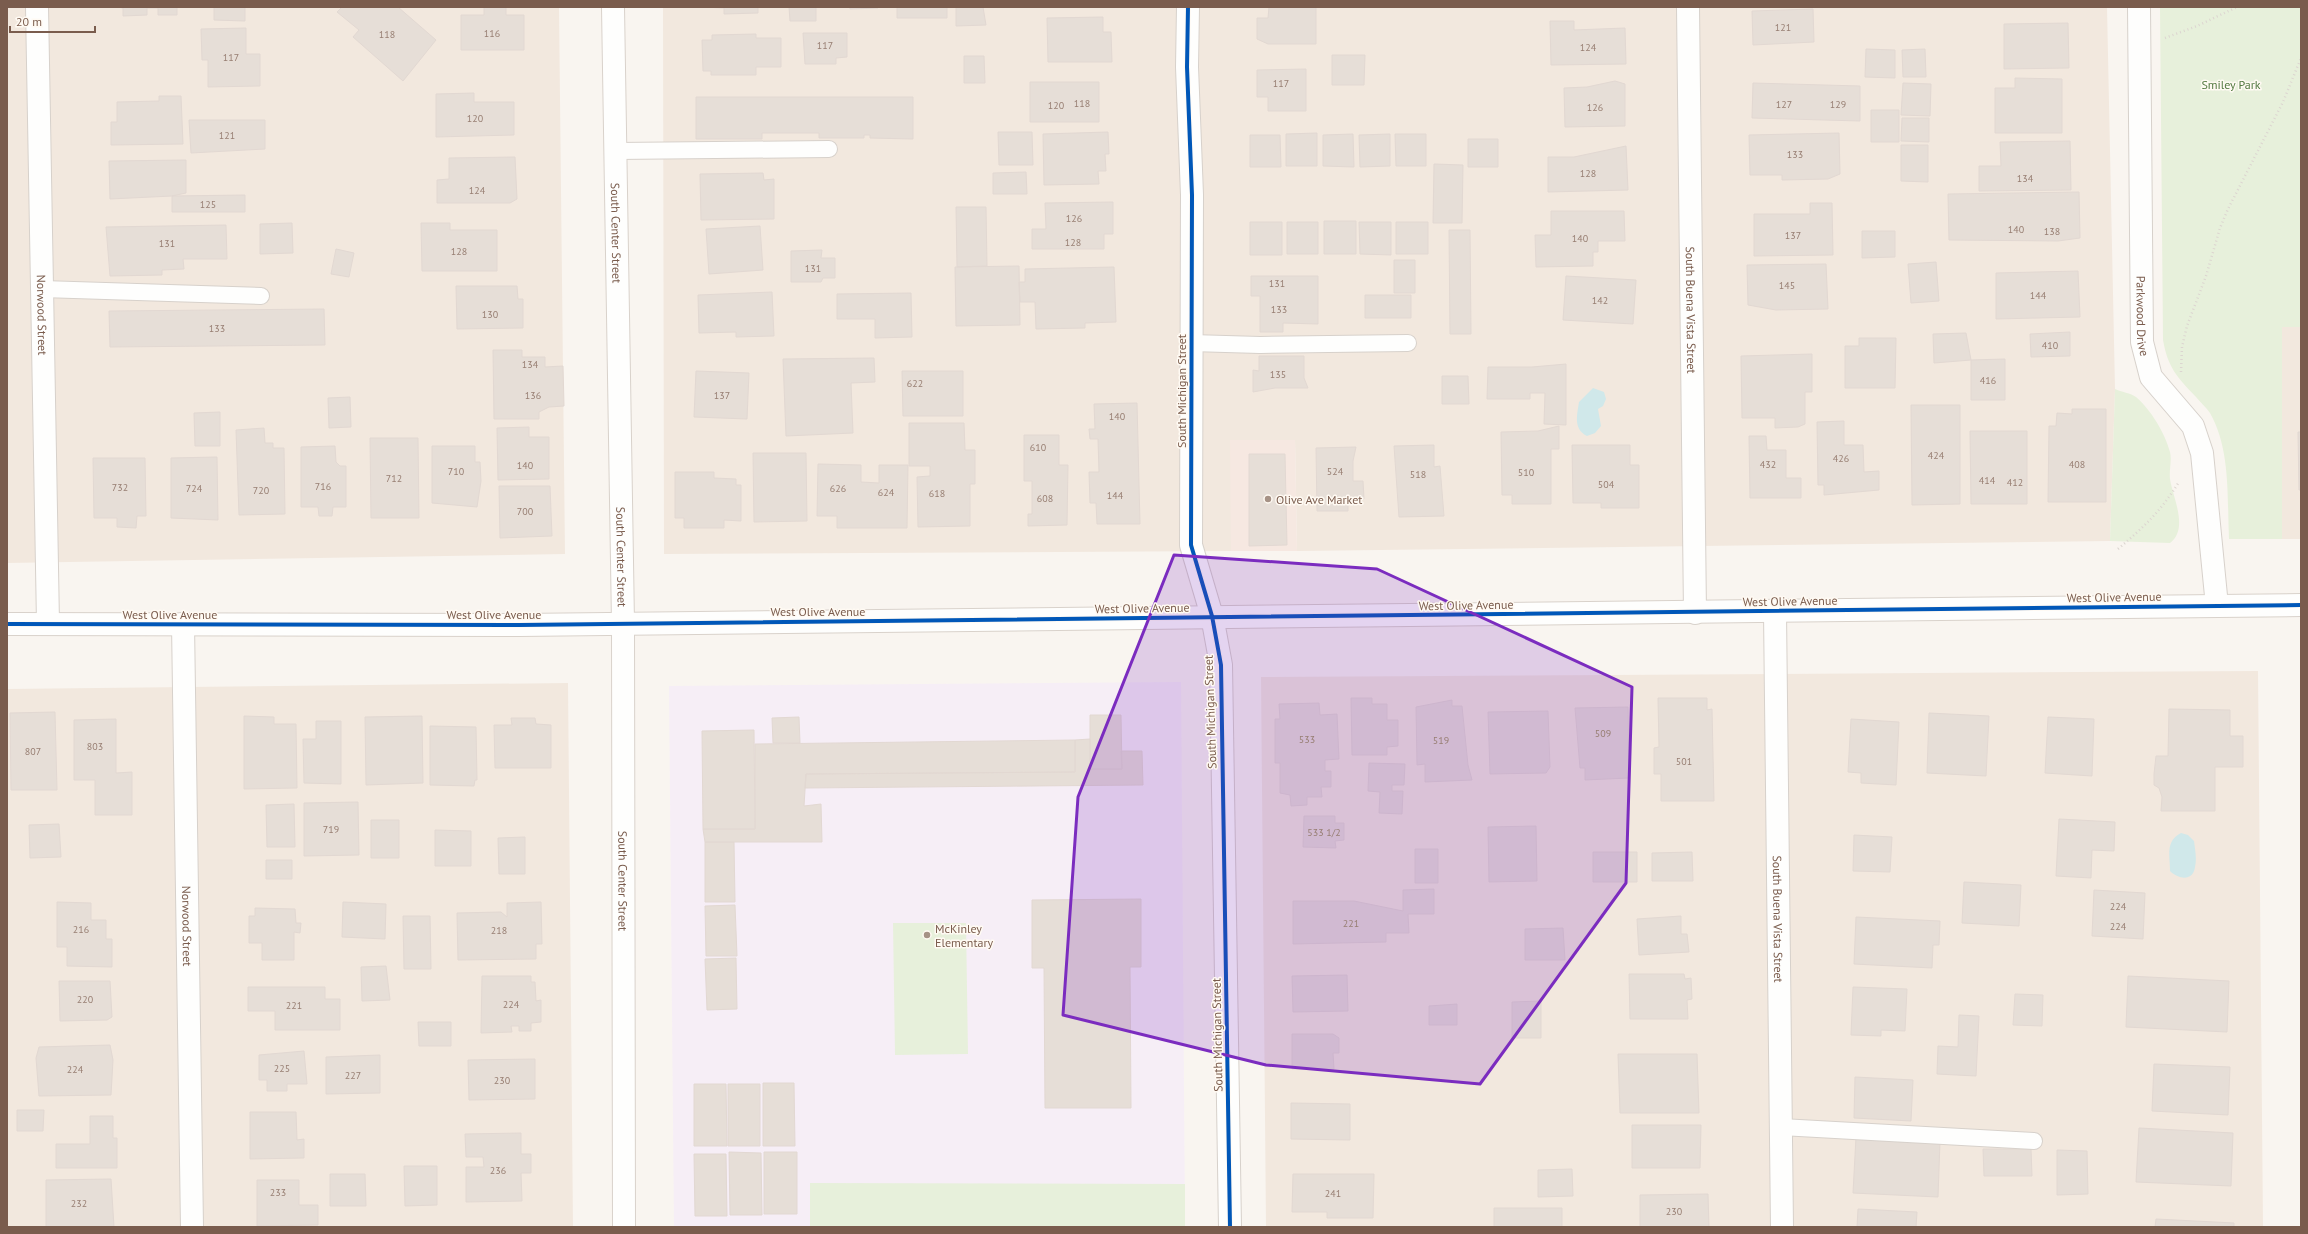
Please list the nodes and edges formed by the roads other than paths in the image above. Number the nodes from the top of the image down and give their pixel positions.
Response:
1 (37, 7) edge
2 (613, 7) edge
3 (1188, 7) edge
4 (1688, 7) edge
5 (2139, 7) edge
6 (829, 149) dead end
7 (616, 151) junction
8 (42, 289) junction
9 (261, 296) dead end
10 (1191, 343) junction
11 (1408, 343) dead end
12 (2301, 605) edge
13 (2217, 606) junction
14 (1774, 612) junction
15 (1695, 613) junction
16 (1212, 616) junction
17 (48, 623) junction
18 (624, 623) junction
19 (7, 624) edge
20 (183, 624) junction
21 (1781, 1127) junction
22 (2034, 1141) dead end
23 (192, 1227) edge
24 (624, 1227) edge
25 (1230, 1227) edge
26 (1782, 1227) edge

1 - 8 street, Norwood Street
2 - 7 street, South Center Street
3 - 10 street, South Michigan Street
4 - 15 street, South Buena Vista Street
5 - 13 street, Parkwood Drive
6 - 7 lane
7 - 18 street, South Center Street
8 - 9 lane
8 - 17 street, Norwood Street
10 - 11 lane
10 - 16 street, South Michigan Street
12 - 13 street, West Olive Avenue
13 - 14 street, West Olive Avenue
14 - 15 street, West Olive Avenue
14 - 21 street, South Buena Vista Street
15 - 16 street, West Olive Avenue
16 - 18 street, West Olive Avenue
16 - 25 street, South Michigan Street
17 - 19 street, West Olive Avenue
17 - 20 street, West Olive Avenue
18 - 20 street, West Olive Avenue
18 - 24 street, South Center Street
20 - 23 street, Norwood Street
21 - 22 lane
21 - 26 street, South Buena Vista Street

